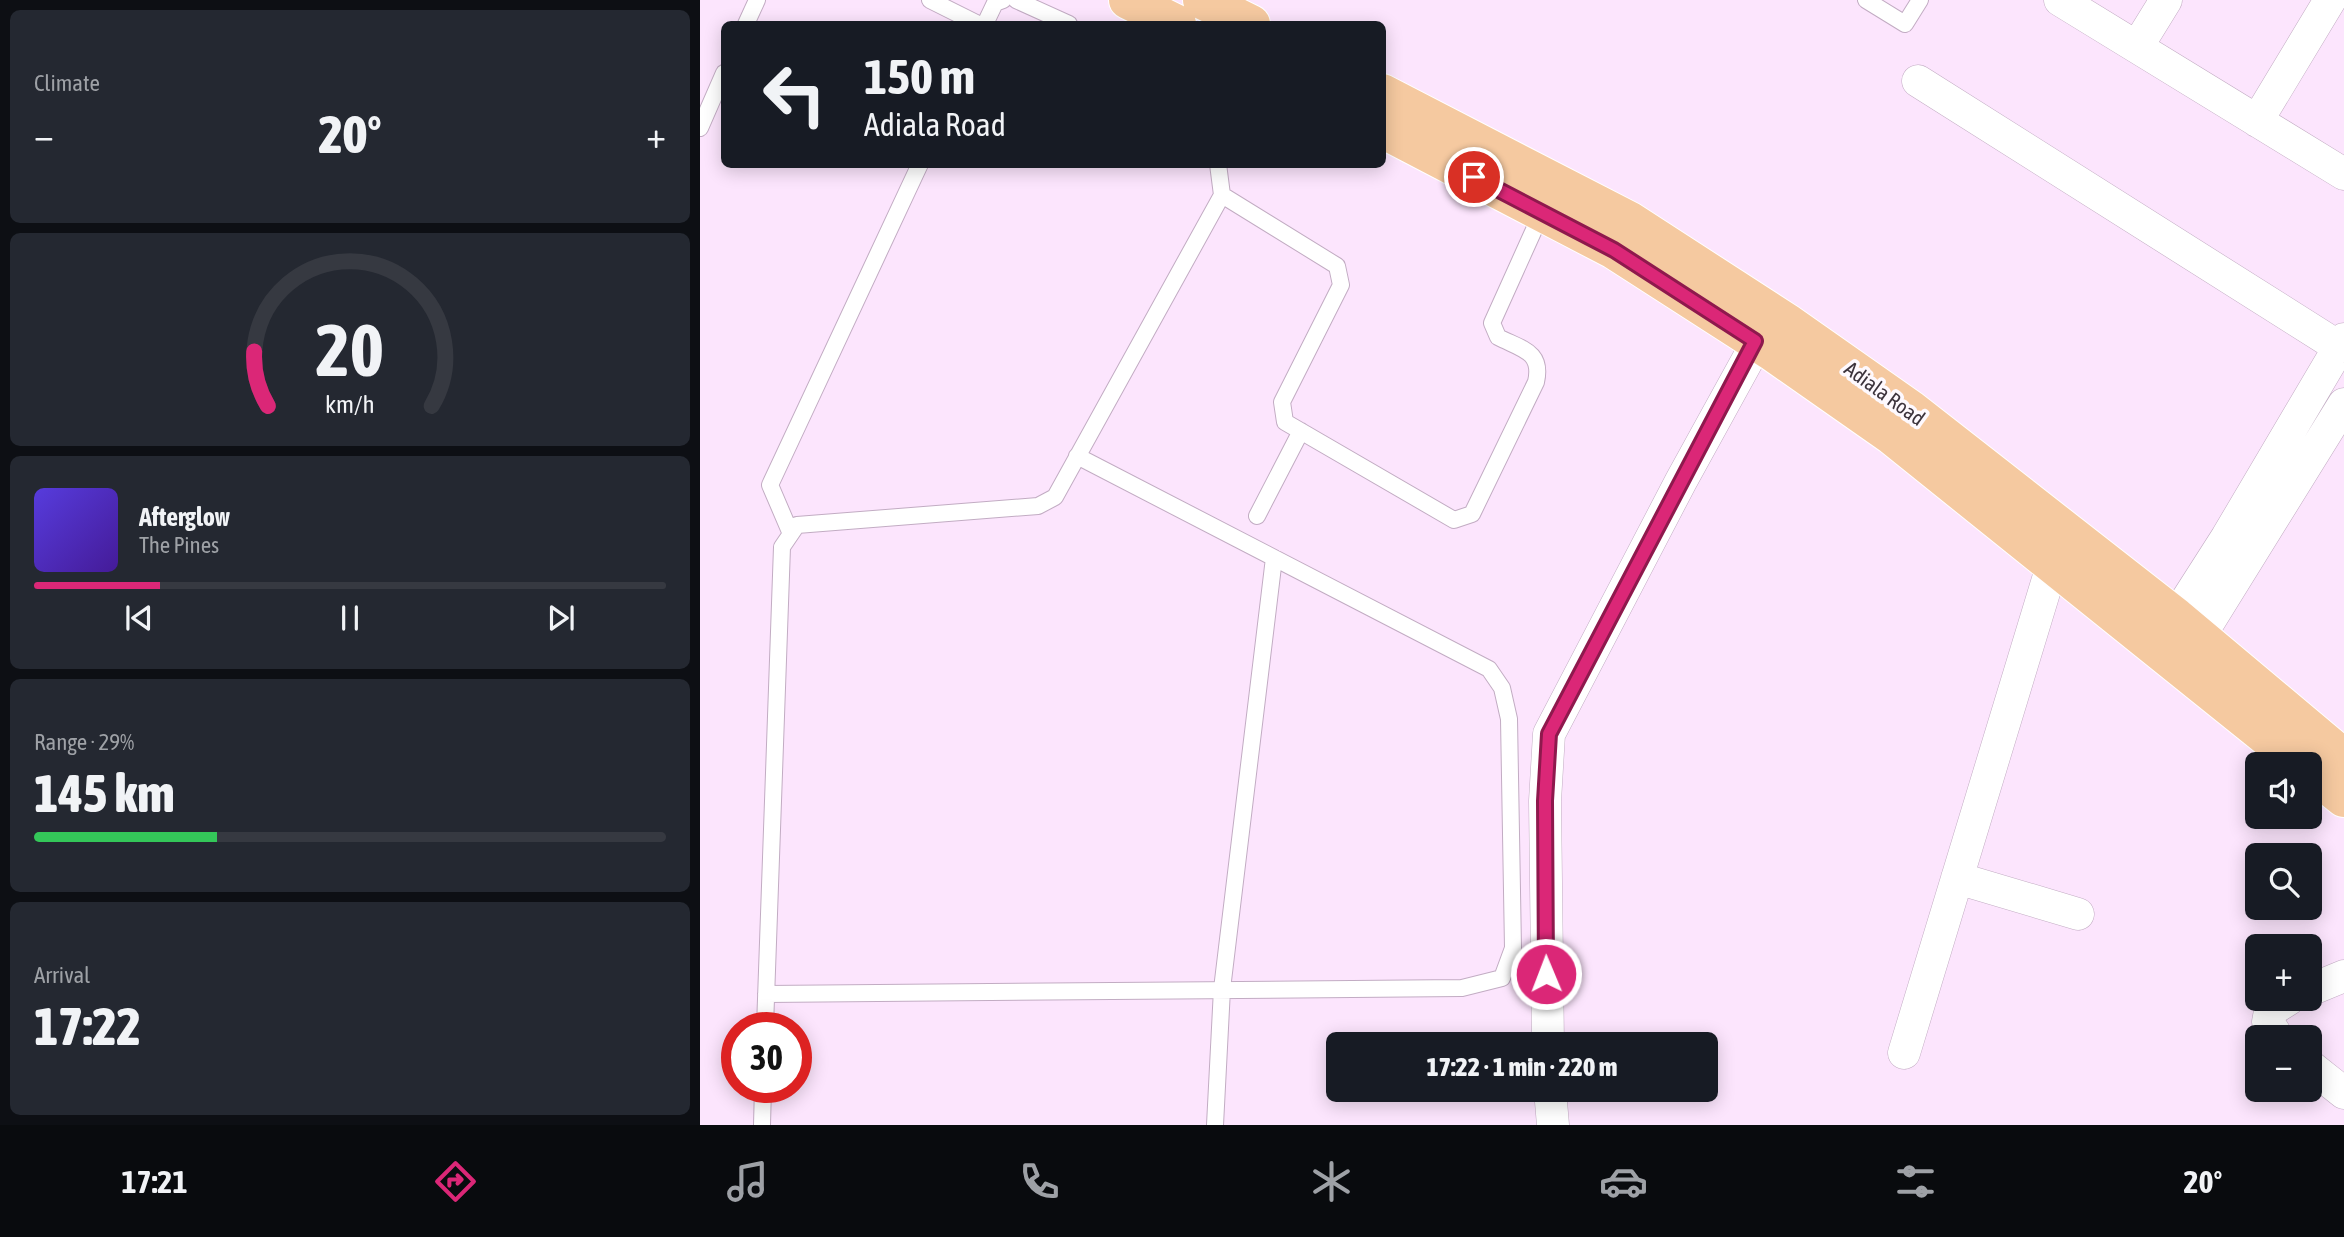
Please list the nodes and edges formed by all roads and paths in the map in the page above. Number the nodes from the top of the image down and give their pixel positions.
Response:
1 (757, 0) edge
2 (930, 0) edge
3 (1003, 0) edge
4 (1016, 0) edge
5 (1128, 0) edge
6 (1202, 0) edge
7 (1866, 0) edge
8 (1920, 0) edge
9 (2060, 0) edge
10 (2166, 0) edge
11 (2330, 0) edge
12 (747, 21) edge
13 (972, 21) edge
14 (986, 21) edge
15 (1062, 21) edge
16 (1171, 21) edge
17 (1245, 21) edge
18 (2137, 47) junction
19 (721, 80) edge
20 (1918, 81) dead end
21 (1386, 95) edge
22 (2257, 121) junction
23 (700, 128) edge
24 (1386, 131) edge
25 (918, 168) edge
26 (1219, 168) edge
27 (2344, 174) edge
28 (1222, 195) junction
29 (1542, 212) junction
30 (1765, 328) junction
31 (2342, 343) edge
32 (2344, 404) edge
33 (1301, 431) junction
34 (1077, 456) junction
35 (1257, 516) dead end
36 (791, 534) junction
37 (1274, 558) junction
38 (2052, 566) junction
39 (2188, 627) junction
40 (2164, 657) junction
41 (2285, 752) edge
42 (2344, 758) edge
43 (2322, 781) edge
44 (2344, 798) edge
45 (1957, 878) junction
46 (2078, 914) dead end
47 (2344, 976) edge
48 (2322, 985) edge
49 (1222, 989) junction
50 (766, 994) junction
51 (765, 1012) edge
52 (1548, 1032) edge
53 (1904, 1053) dead end
54 (2322, 1076) edge
55 (2344, 1093) edge
56 (1551, 1102) edge
57 (763, 1103) edge
58 (762, 1125) edge
59 (1215, 1125) edge
60 (1553, 1125) edge

1 - 12 lane
2 - 13 lane
3 - 14 lane
4 - 15 lane
5 - 16 main road
6 - 17 main road
7 - 8 lane
9 - 18 street
10 - 18 street
11 - 22 street
18 - 22 street
19 - 23 lane
20 - 31 street
21 - 30 main road, Adiala Road
22 - 27 street
24 - 29 main road, Adiala Road
25 - 36 lane
26 - 28 lane
28 - 33 lane
28 - 34 lane
29 - 30 main road, Adiala Road
29 - 33 lane
30 - 38 main road, Adiala Road
30 - 39 main road, Adiala Road
30 - 52 street
31 - 39 street
32 - 39 street
33 - 35 lane
34 - 36 lane
34 - 37 lane
36 - 50 lane
37 - 49 lane
37 - 49 lane
38 - 40 main road, Adiala Road
38 - 45 street
39 - 40 street
39 - 42 main road, Adiala Road
40 - 41 main road, Adiala Road
43 - 44 main road
45 - 46 street
45 - 53 street
47 - 48 street
49 - 50 lane
49 - 59 lane
50 - 51 lane
54 - 55 street
56 - 60 street
57 - 58 lane

